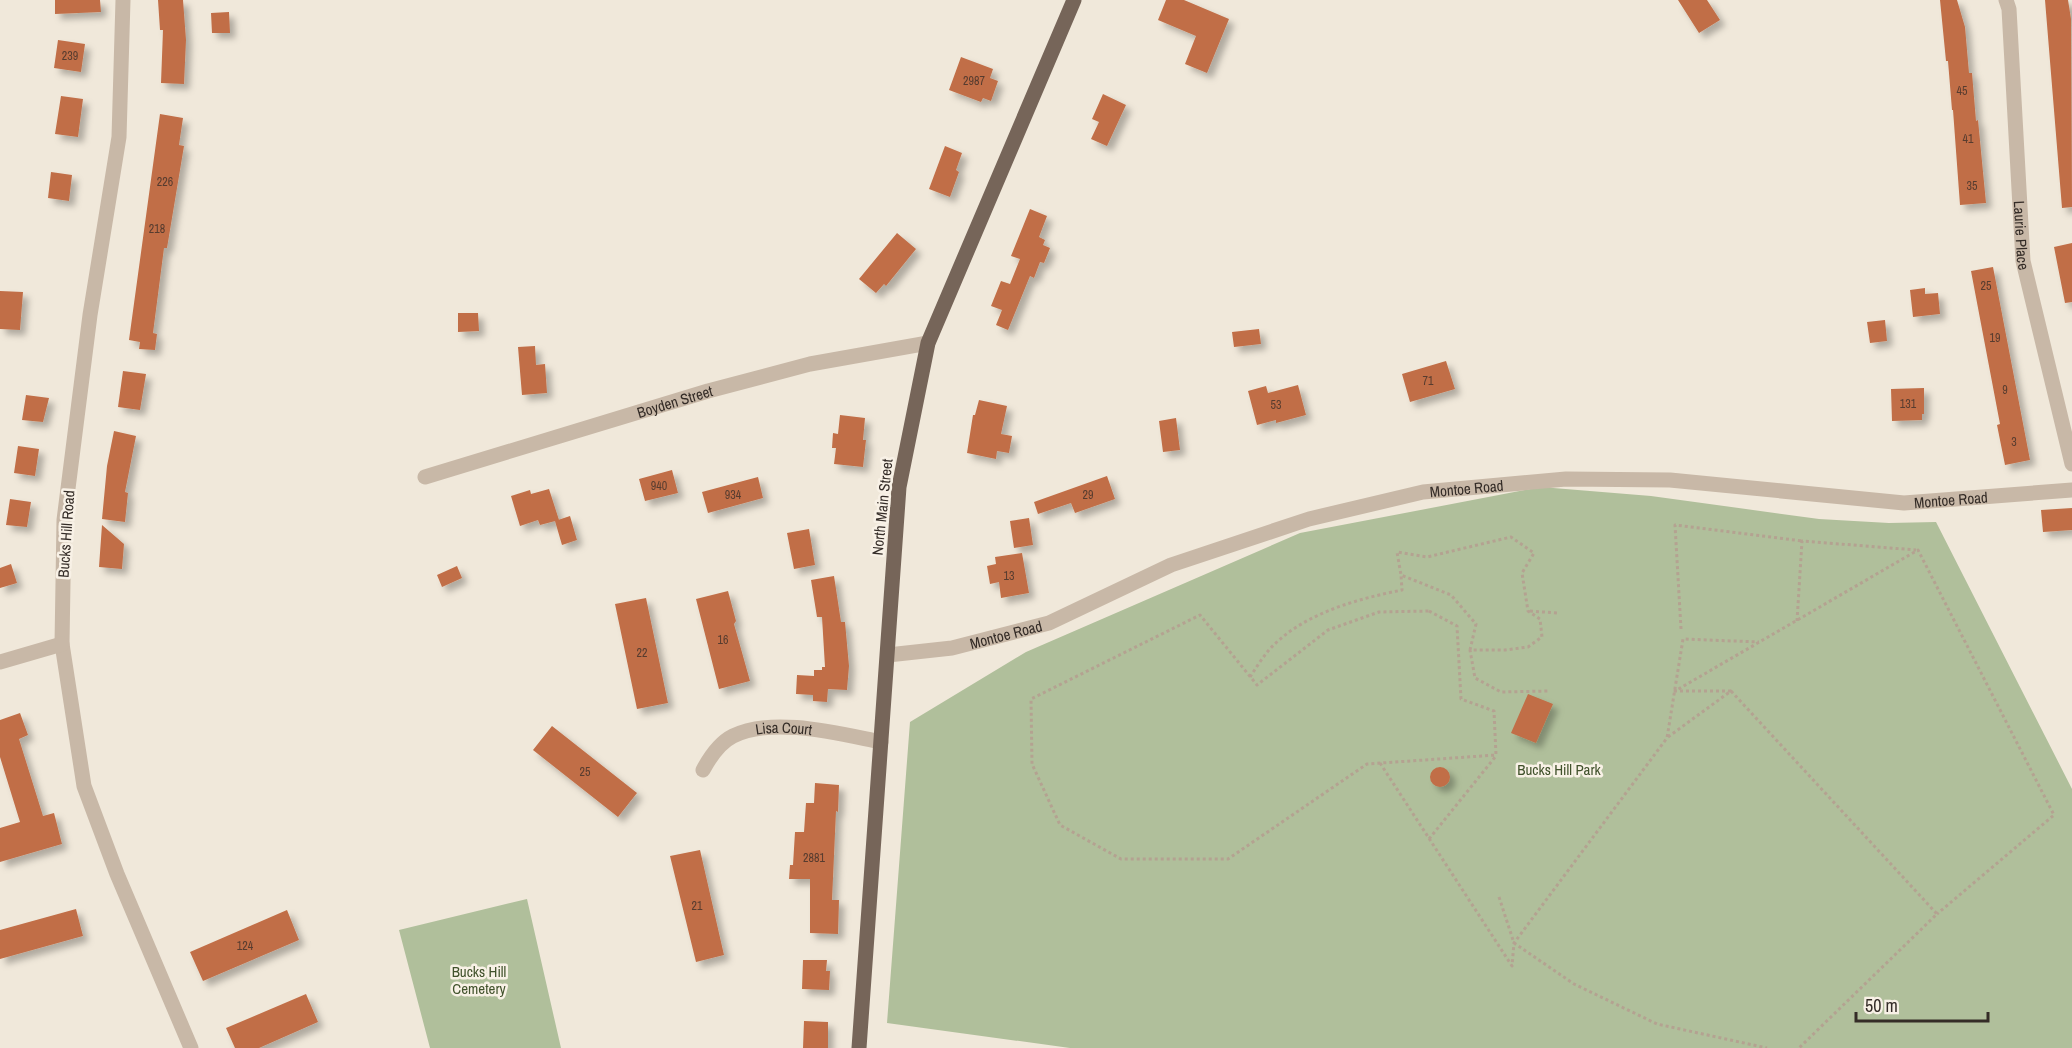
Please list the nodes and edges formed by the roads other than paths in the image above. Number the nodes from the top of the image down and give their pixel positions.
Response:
1 (123, 0) edge
2 (1074, 0) edge
3 (2006, 0) edge
4 (928, 343) junction
5 (2072, 464) edge
6 (425, 477) dead end
7 (2072, 490) edge
8 (62, 644) junction
9 (888, 655) junction
10 (0, 662) edge
11 (881, 742) junction
12 (703, 770) dead end
13 (191, 1048) edge
14 (860, 1048) edge

1 - 8 street, Bucks Hill Road
2 - 4 main road, North Main Street
3 - 5 street, Laurie Place
4 - 6 street, Boyden Street
4 - 9 main road, North Main Street
7 - 9 street, Montoe Road
8 - 10 street
8 - 13 street, Bucks Hill Road
9 - 11 main road, North Main Street
11 - 12 street, Lisa Court
11 - 14 main road, North Main Street

